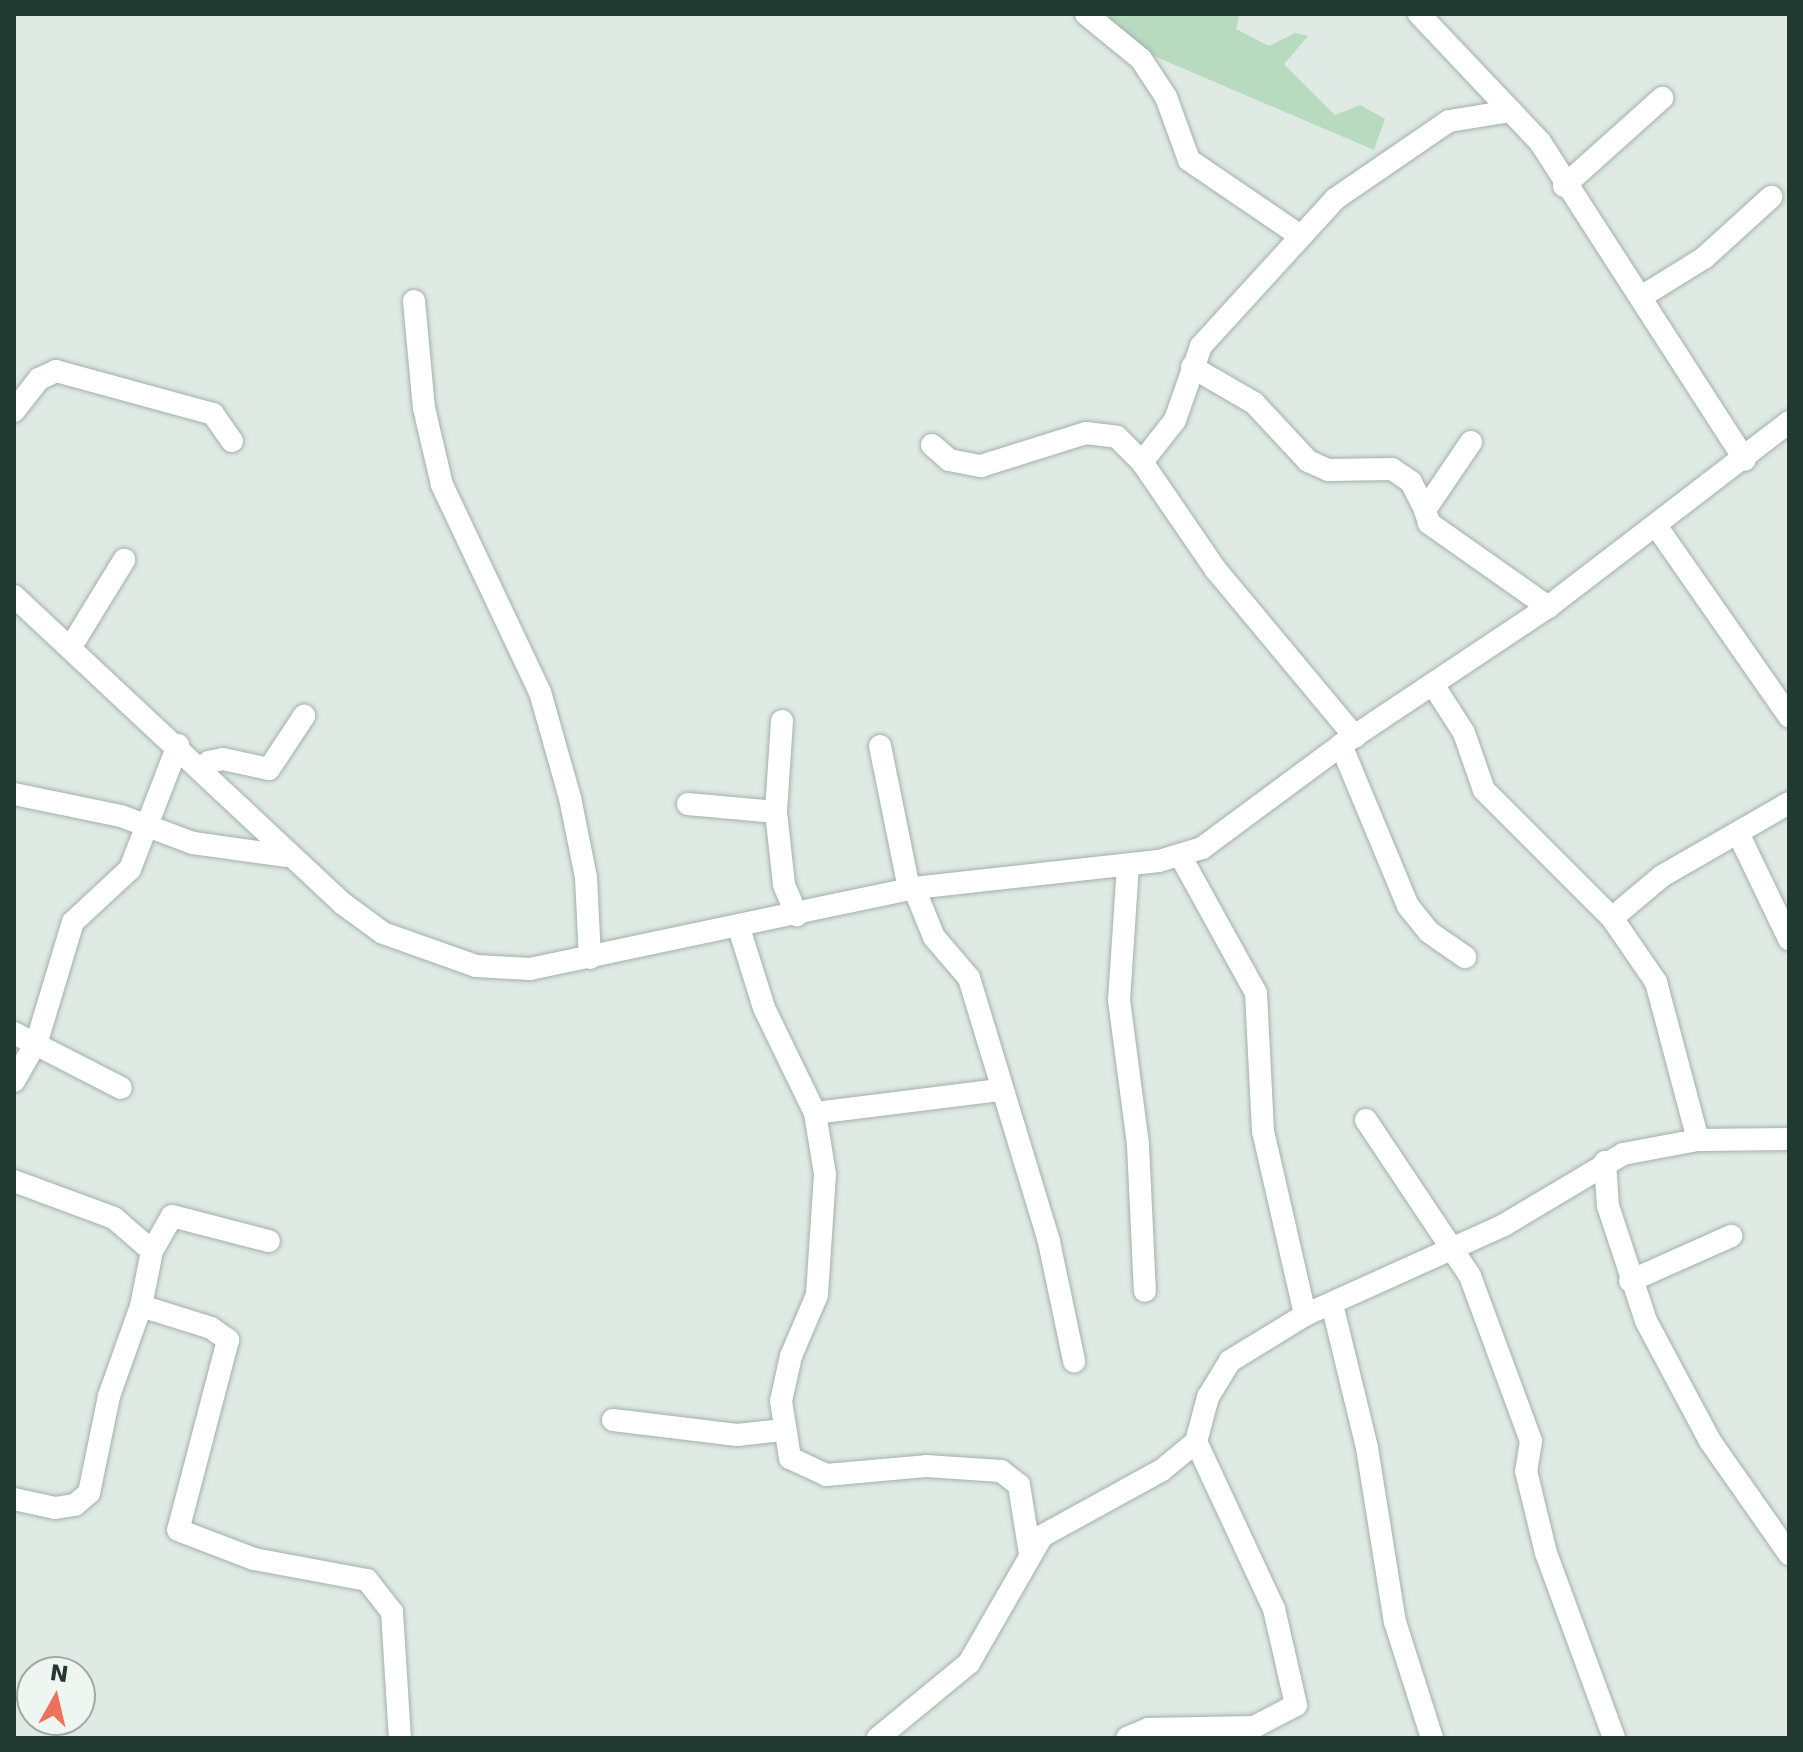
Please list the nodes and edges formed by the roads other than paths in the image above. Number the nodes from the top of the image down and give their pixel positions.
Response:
1 (1086, 14) edge
2 (1419, 14) edge
3 (1662, 98) dead end
4 (1511, 111) junction
5 (1564, 186) junction
6 (1771, 197) dead end
7 (1299, 235) junction
8 (1641, 297) junction
9 (414, 301) dead end
10 (1192, 367) junction
11 (14, 411) edge
12 (1789, 422) edge
13 (232, 441) dead end
14 (1471, 442) dead end
15 (932, 445) dead end
16 (1745, 460) junction
17 (1142, 462) junction
18 (1425, 510) junction
19 (1657, 527) junction
20 (124, 560) dead end
21 (14, 596) edge
22 (1548, 607) junction
23 (72, 645) junction
24 (1434, 686) junction
25 (304, 716) dead end
26 (1789, 716) edge
27 (782, 721) dead end
28 (1348, 741) junction
29 (178, 745) junction
30 (880, 746) dead end
31 (205, 771) junction
32 (14, 794) edge
33 (1789, 803) edge
34 (688, 804) dead end
35 (776, 812) junction
36 (149, 830) junction
37 (1738, 833) junction
38 (287, 856) junction
39 (1181, 857) junction
40 (1128, 865) junction
41 (912, 888) junction
42 (797, 915) junction
43 (1612, 918) junction
44 (739, 928) junction
45 (1789, 939) edge
46 (1465, 957) dead end
47 (590, 958) junction
48 (14, 1033) edge
49 (37, 1041) junction
50 (14, 1081) edge
51 (121, 1088) dead end
52 (999, 1090) junction
53 (815, 1113) junction
54 (1366, 1120) dead end
55 (1789, 1139) edge
56 (1698, 1140) junction
57 (1605, 1162) junction
58 (14, 1181) edge
59 (1731, 1236) dead end
60 (269, 1241) dead end
61 (1457, 1249) junction
62 (152, 1251) junction
63 (1630, 1281) junction
64 (1145, 1291) dead end
65 (1353, 1295) junction
66 (1332, 1304) junction
67 (141, 1306) junction
68 (1305, 1315) junction
69 (1341, 1342) junction
70 (1074, 1361) dead end
71 (613, 1420) dead end
72 (782, 1430) junction
73 (1196, 1442) junction
74 (14, 1499) edge
75 (1030, 1554) junction
76 (1789, 1554) edge
77 (400, 1738) edge
78 (878, 1738) edge
79 (1127, 1738) edge
80 (1432, 1738) edge
81 (1614, 1738) edge

1 - 7 street
2 - 4 street
3 - 5 street
4 - 5 street
4 - 7 street
5 - 8 street
6 - 8 street
7 - 10 street
8 - 16 street
9 - 47 street
10 - 17 street
10 - 18 street
11 - 13 street
12 - 16 street
14 - 18 street
15 - 17 street
16 - 19 street
17 - 28 street
18 - 22 street
19 - 22 street
19 - 26 street
20 - 23 street
21 - 23 street
22 - 24 street
23 - 29 street
24 - 28 street
24 - 43 street
25 - 31 street
27 - 35 street
28 - 39 street
28 - 46 street
29 - 31 street
29 - 36 street
30 - 41 street
31 - 38 street
32 - 36 street
33 - 37 street
34 - 35 street
35 - 42 street
36 - 38 street
36 - 49 street
37 - 43 street
37 - 45 street
38 - 47 street
39 - 40 street
39 - 68 street
40 - 41 street
40 - 64 street
41 - 42 street
41 - 52 street
42 - 44 street
43 - 56 street
44 - 47 street
44 - 53 street
48 - 49 street
49 - 50 street
49 - 51 street
52 - 53 street
52 - 70 street
53 - 72 street
54 - 61 street
55 - 56 street
56 - 57 street
57 - 61 street
57 - 63 street
58 - 62 street
59 - 63 street
60 - 62 street
61 - 65 street
61 - 81 street
62 - 67 street
63 - 76 street
65 - 66 street
65 - 69 street
66 - 68 street
66 - 69 street
67 - 74 street
67 - 77 street
68 - 73 street
69 - 80 street
71 - 72 street
72 - 75 street
73 - 75 street
73 - 79 street
75 - 78 street

